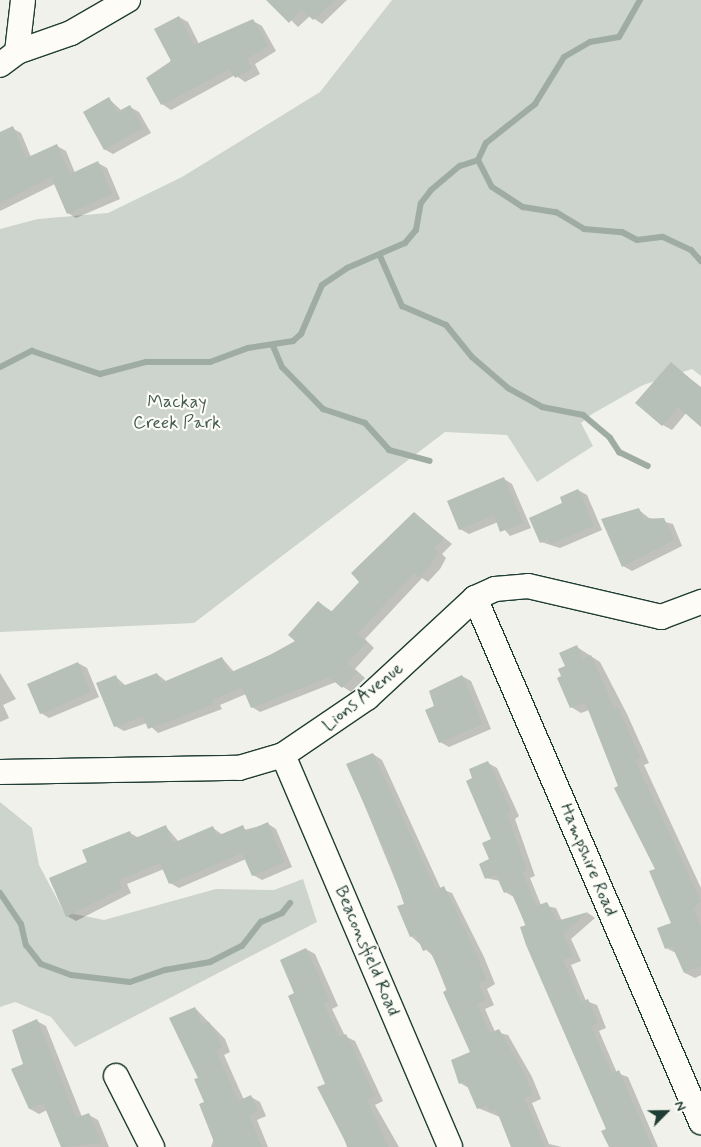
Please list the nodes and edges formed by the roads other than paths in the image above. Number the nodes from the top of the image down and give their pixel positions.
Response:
1 (23, 0) edge
2 (128, 0) edge
3 (9, 58) edge
4 (475, 598) junction
5 (701, 602) edge
6 (283, 755) junction
7 (0, 772) edge
8 (116, 1076) dead end
9 (701, 1122) edge
10 (152, 1147) edge
11 (450, 1147) edge

1 - 3 street
2 - 3 street
4 - 5 street, Lions Avenue
4 - 6 street, Lions Avenue
4 - 9 street, Hampshire Road
6 - 7 street, Lions Avenue
6 - 11 street, Beaconsfield Road
8 - 10 street

